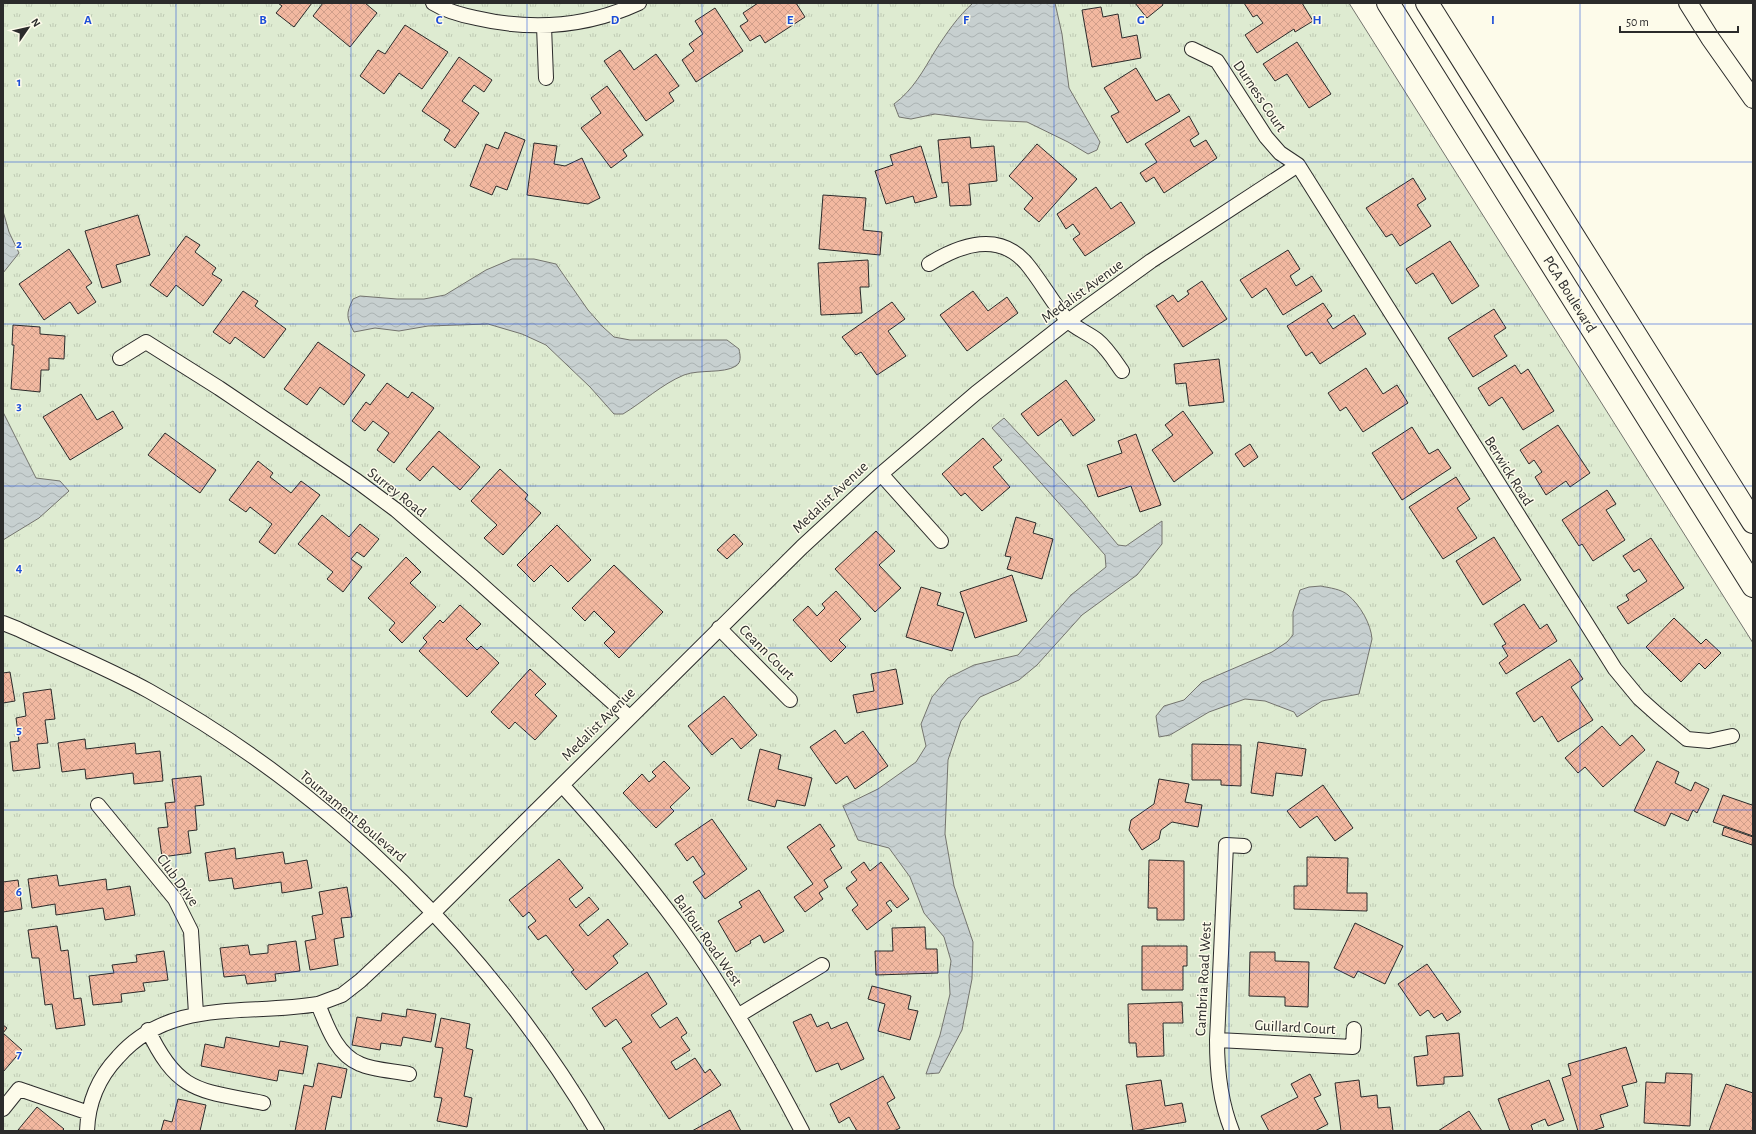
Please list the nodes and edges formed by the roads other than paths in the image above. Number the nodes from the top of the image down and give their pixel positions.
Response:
1 (433, 3) edge
2 (639, 3) edge
3 (1388, 3) edge
4 (1427, 3) edge
5 (1688, 3) edge
6 (544, 26) junction
7 (1192, 49) dead end
8 (546, 78) dead end
9 (1753, 99) edge
10 (1298, 165) junction
11 (929, 264) dead end
12 (1068, 321) junction
13 (120, 358) dead end
14 (1122, 371) dead end
15 (881, 474) junction
16 (1753, 522) edge
17 (941, 541) dead end
18 (1753, 586) edge
19 (3, 623) edge
20 (719, 628) junction
21 (790, 700) dead end
22 (629, 717) junction
23 (1732, 736) dead end
24 (562, 784) junction
25 (98, 805) dead end
26 (1244, 846) dead end
27 (434, 912) junction
28 (822, 965) dead end
29 (318, 1004) junction
30 (196, 1014) junction
31 (739, 1015) junction
32 (1354, 1029) dead end
33 (148, 1030) junction
34 (1217, 1040) junction
35 (409, 1074) dead end
36 (263, 1102) dead end
37 (3, 1110) edge
38 (89, 1113) junction
39 (87, 1131) edge
40 (597, 1131) edge
41 (802, 1131) edge
42 (1232, 1131) edge

1 - 6 street
2 - 6 street
3 - 18 main road, PGA Boulevard
4 - 16 main road
5 - 9 street
6 - 8 street
7 - 10 street, Durness Court
10 - 12 street, Medalist Avenue
10 - 23 street, Berwick Road
11 - 12 street
12 - 14 street
12 - 15 street, Medalist Avenue
13 - 22 street, Surrey Road
15 - 17 street
15 - 20 street, Medalist Avenue
19 - 27 street, Tournament Boulevard
20 - 21 street, Ceann Court
20 - 22 street, Medalist Avenue
22 - 24 street, Medalist Avenue
24 - 27 street, Medalist Avenue
24 - 31 street, Balfour Road West
25 - 30 street, Club Drive
26 - 34 street, Cambria Road West
27 - 29 street
27 - 40 street, Tournament Boulevard
28 - 31 street
29 - 30 street
29 - 35 street
30 - 33 street
31 - 41 street, Balfour Road West
32 - 34 street, Guillard Court
33 - 36 street
33 - 38 street
34 - 42 street, Cambria Road West
37 - 38 street
38 - 39 street

